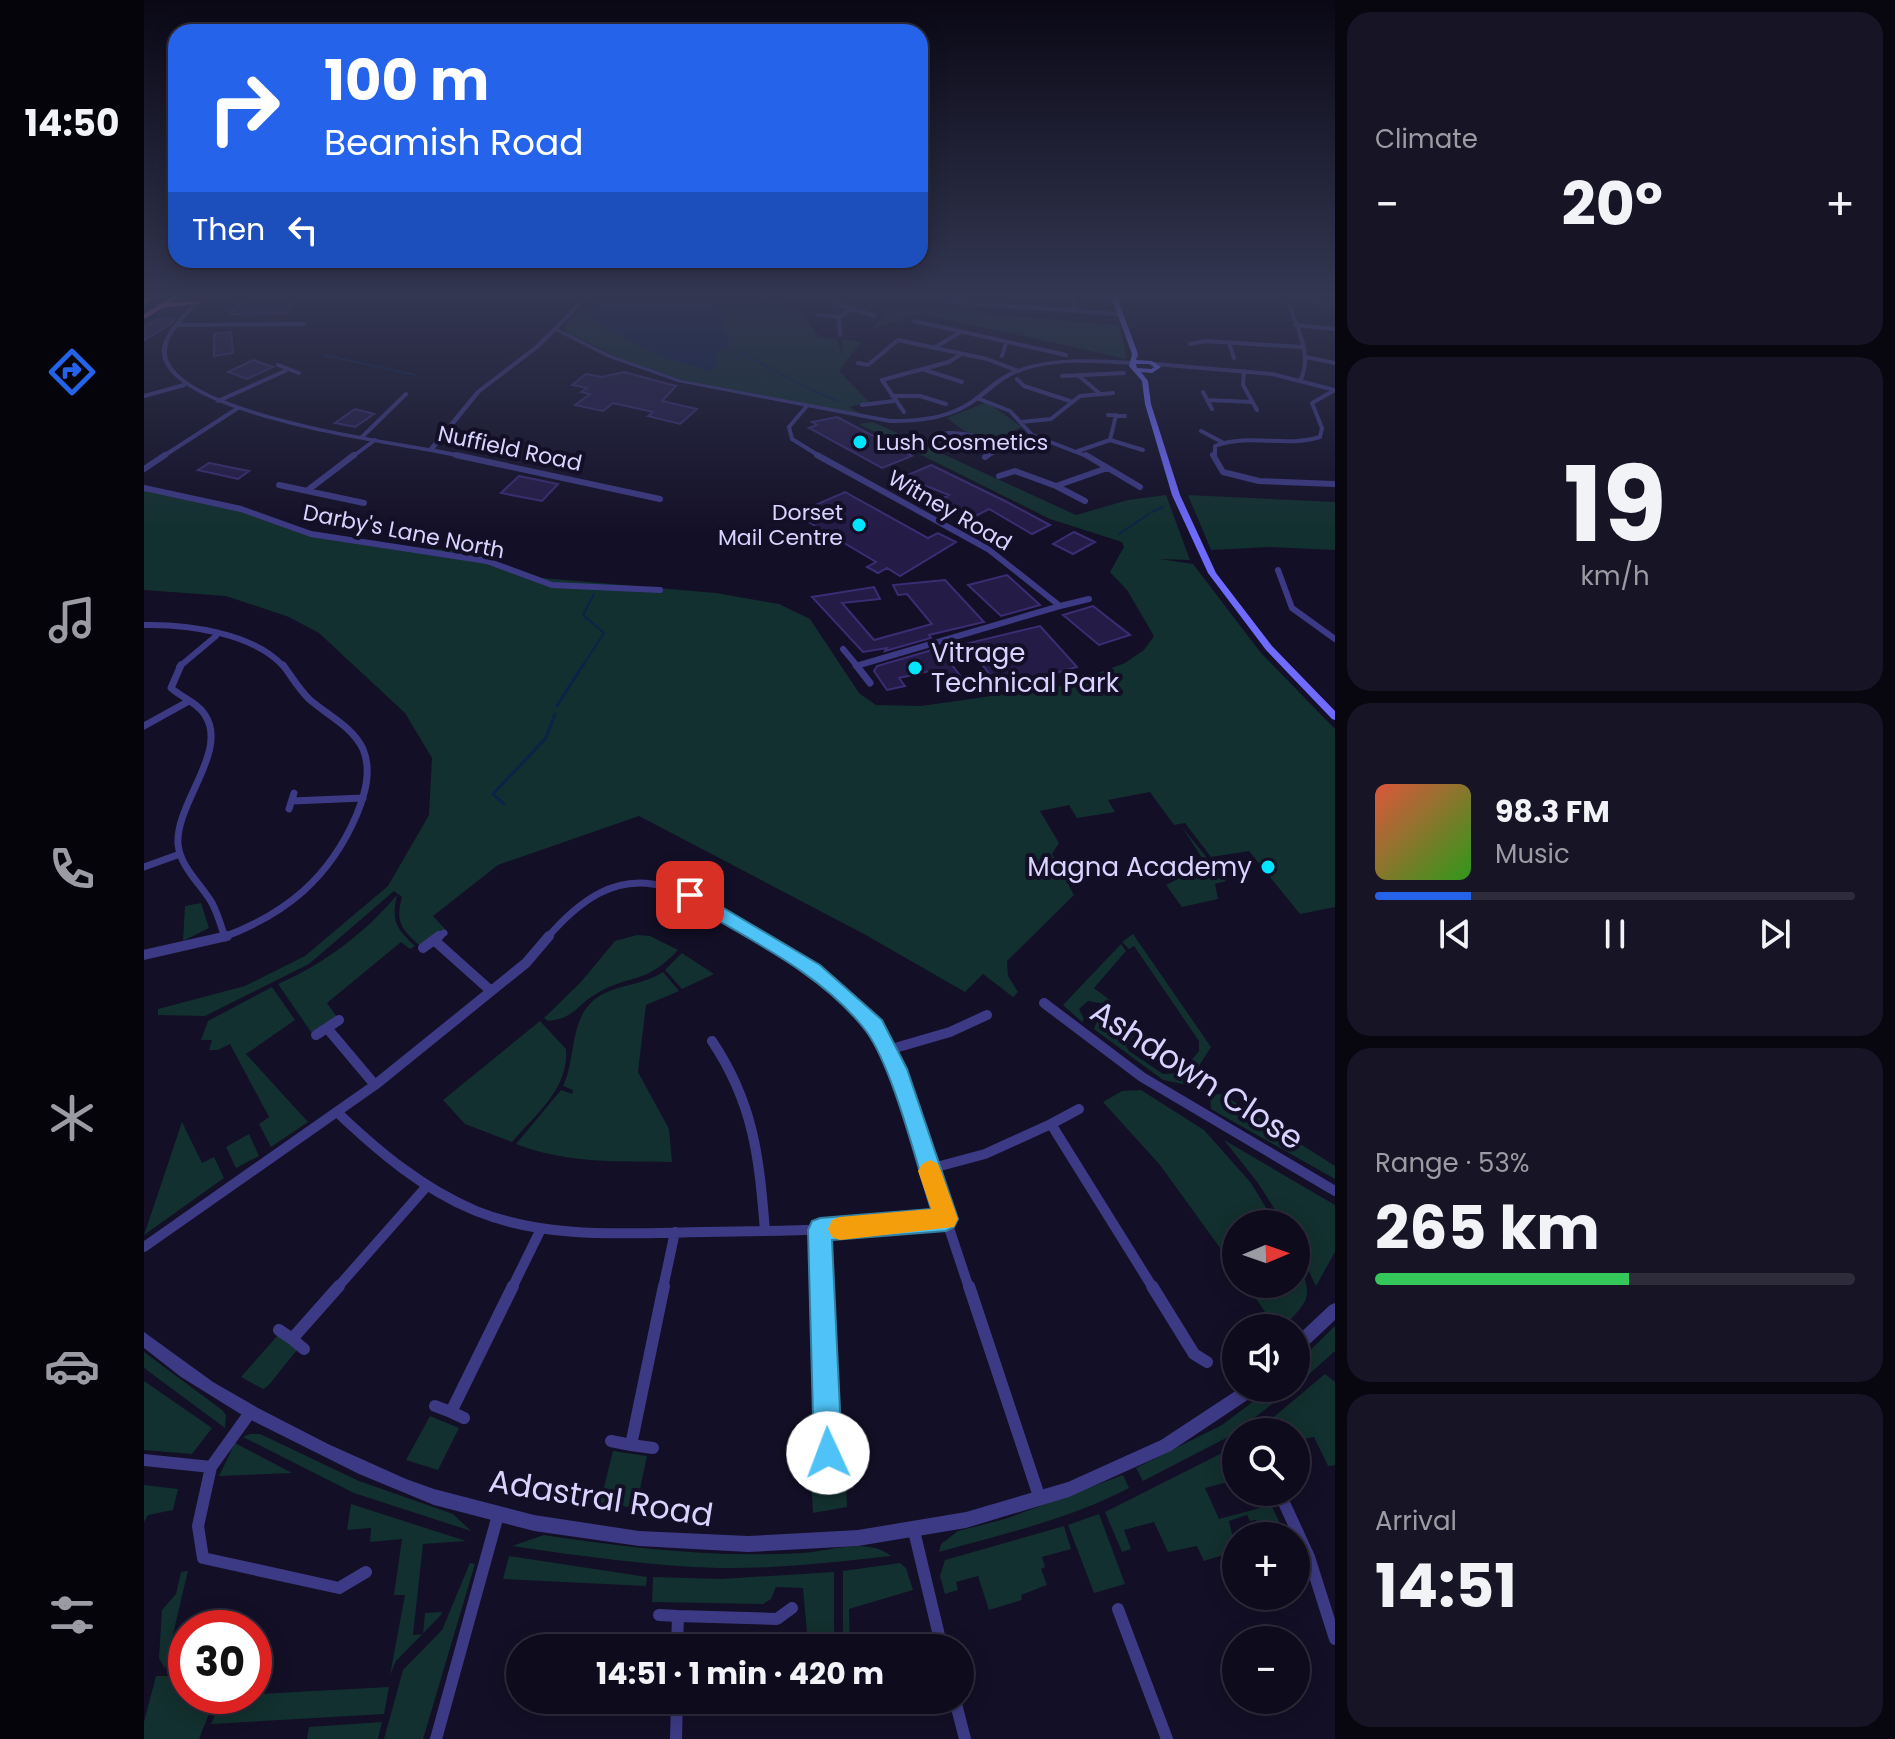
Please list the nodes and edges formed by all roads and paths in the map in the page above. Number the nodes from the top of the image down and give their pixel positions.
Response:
1 (173, 375) edge
2 (276, 375) edge
3 (499, 375) edge
4 (661, 375) edge
5 (900, 375) edge
6 (939, 375) edge
7 (958, 375) edge
8 (1012, 375) edge
9 (1076, 375) edge
10 (1078, 375) edge
11 (1140, 375) edge
12 (1152, 375) edge
13 (1244, 375) edge
14 (1274, 375) edge
15 (1303, 375) edge
16 (1062, 376) dead end
17 (1017, 379) dead end
18 (1301, 379) junction
19 (953, 380) junction
20 (962, 382) dead end
21 (184, 385) junction
22 (1026, 386) junction
23 (1147, 388) junction
24 (1335, 390) edge
25 (1019, 391) dead end
26 (1203, 392) dead end
27 (1099, 393) junction
28 (1113, 393) dead end
29 (406, 394) dead end
30 (144, 396) edge
31 (977, 398) junction
32 (893, 399) junction
33 (1207, 400) junction
34 (218, 401) junction
35 (1070, 401) junction
36 (1252, 402) junction
37 (946, 404) dead end
38 (862, 405) dead end
39 (806, 407) junction
40 (238, 408) junction
41 (1212, 409) dead end
42 (1257, 410) dead end
43 (904, 412) dead end
44 (1108, 415) dead end
45 (1116, 415) junction
46 (1125, 416) dead end
47 (1021, 422) junction
48 (1201, 431) dead end
49 (947, 433) dead end
50 (362, 437) junction
51 (375, 440) junction
52 (1042, 440) junction
53 (1110, 440) junction
54 (1222, 442) junction
55 (1142, 447) dead end
56 (1003, 448) junction
57 (1025, 449) junction
58 (431, 450) junction
59 (1078, 451) junction
60 (1038, 455) dead end
61 (985, 457) dead end
62 (1107, 468) junction
63 (144, 469) edge
64 (1230, 474) junction
65 (999, 476) dead end
66 (1220, 480) dead end
67 (1335, 484) edge
68 (279, 485) dead end
69 (1056, 486) junction
70 (1140, 487) dead end
71 (144, 488) edge
72 (308, 490) junction
73 (660, 499) dead end
74 (1085, 501) dead end
75 (364, 503) dead end
76 (1278, 570) dead end
77 (660, 590) dead end
78 (1089, 599) dead end
79 (1060, 606) junction
80 (144, 625) edge
81 (216, 636) junction
82 (1335, 639) edge
83 (843, 649) dead end
84 (856, 666) junction
85 (870, 683) dead end
86 (189, 701) junction
87 (1335, 717) edge
88 (144, 726) edge
89 (363, 798) junction
90 (292, 801) dead end
91 (180, 854) junction
92 (144, 867) edge
93 (444, 933) dead end
94 (225, 938) junction
95 (434, 940) junction
96 (423, 948) dead end
97 (144, 955) edge
98 (491, 991) junction
99 (1044, 1003) dead end
100 (987, 1015) dead end
101 (339, 1020) dead end
102 (972, 1022) junction
103 (327, 1028) junction
104 (980, 1032) dead end
105 (316, 1035) dead end
106 (712, 1041) dead end
107 (888, 1050) junction
108 (375, 1085) junction
109 (1079, 1109) dead end
110 (338, 1113) junction
111 (1051, 1124) junction
112 (929, 1169) junction
113 (427, 1186) junction
114 (1332, 1191) edge
115 (946, 1219) junction
116 (541, 1229) junction
117 (820, 1230) junction
118 (765, 1231) junction
119 (675, 1232) junction
120 (144, 1247) edge
121 (1333, 1310) edge
122 (279, 1330) dead end
123 (1310, 1333) edge
124 (144, 1339) edge
125 (292, 1339) junction
126 (304, 1349) dead end
127 (1207, 1362) dead end
128 (1235, 1402) edge
129 (435, 1406) dead end
130 (451, 1412) junction
131 (249, 1414) junction
132 (464, 1418) dead end
133 (611, 1441) dead end
134 (631, 1445) junction
135 (653, 1448) dead end
136 (809, 1453) dead end
137 (828, 1453) junction
138 (844, 1453) dead end
139 (144, 1460) edge
140 (211, 1467) junction
141 (1040, 1499) junction
142 (1285, 1506) edge
143 (498, 1515) junction
144 (914, 1531) junction
145 (366, 1572) dead end
146 (792, 1608) dead end
147 (1118, 1609) dead end
148 (659, 1615) dead end
149 (678, 1616) junction
150 (677, 1634) edge
151 (939, 1634) edge
152 (1335, 1639) edge
153 (677, 1714) edge
154 (959, 1714) edge
155 (436, 1739) edge
156 (676, 1739) edge
157 (965, 1739) edge
158 (1167, 1739) edge

1 - 21 street
2 - 34 street
3 - 58 street
4 - 39 street
5 - 32 street
6 - 19 street
7 - 19 street
8 - 31 street
9 - 16 street
10 - 27 street
11 - 23 main road
12 - 23 main road
13 - 36 street
14 - 18 street
15 - 18 street
17 - 22 street
18 - 24 street
19 - 20 street
21 - 30 street
21 - 34 street, Nuffield Road
22 - 25 street
22 - 35 street
23 - 87 main road
24 - 54 street
26 - 33 street
27 - 28 street
27 - 35 street
29 - 50 street
31 - 39 street
31 - 47 street
32 - 37 street
32 - 38 street
32 - 43 street
33 - 36 street
33 - 41 street
34 - 40 street, Nuffield Road
35 - 47 street
36 - 42 street
39 - 79 street, Witney Road
40 - 50 street, Nuffield Road
40 - 63 street
44 - 45 street
45 - 46 street
45 - 53 street
47 - 52 street
48 - 54 street
49 - 56 street
50 - 51 street, Nuffield Road
51 - 58 street, Nuffield Road
51 - 72 street
52 - 57 street
52 - 59 street
53 - 55 street
53 - 59 street
54 - 64 street
56 - 57 street
56 - 61 street
57 - 60 street
58 - 73 street, Nuffield Road
59 - 62 street
62 - 69 street
62 - 70 street
64 - 66 street
64 - 67 street
65 - 69 street
68 - 72 street
69 - 74 street
71 - 77 street, Darby's Lane North
72 - 75 street
76 - 82 street
78 - 79 street
79 - 84 street
80 - 81 street
81 - 86 street
81 - 89 street
83 - 84 street
84 - 85 street
86 - 88 street
86 - 91 street
89 - 90 street
89 - 94 street
91 - 92 street
91 - 94 street
93 - 95 street
94 - 97 street
95 - 96 street
95 - 98 street
98 - 107 street
98 - 108 street
99 - 114 street, Ashdown Close
100 - 102 street
101 - 103 street
102 - 104 street
102 - 107 street
103 - 105 street
103 - 108 street
106 - 118 street
107 - 112 street
108 - 110 street
109 - 111 street
110 - 113 street
110 - 120 street
111 - 112 street
111 - 127 street
112 - 115 street
113 - 116 street
113 - 125 street
115 - 117 street
115 - 141 street
116 - 119 street
116 - 130 street
117 - 118 street
117 - 137 street
118 - 119 street
119 - 134 street
121 - 123 street
122 - 125 street
124 - 131 street, Adastral Road
125 - 126 street
128 - 141 street, Adastral Road
129 - 130 street
130 - 132 street
131 - 140 street
131 - 143 street, Adastral Road
133 - 134 street
134 - 135 street
136 - 137 street
137 - 138 street
139 - 140 street
140 - 145 street
141 - 144 street, Adastral Road
142 - 152 street
143 - 144 street, Adastral Road
143 - 155 street
144 - 151 street
146 - 149 street
147 - 158 street
148 - 149 street
149 - 150 street
153 - 156 street
154 - 157 street

